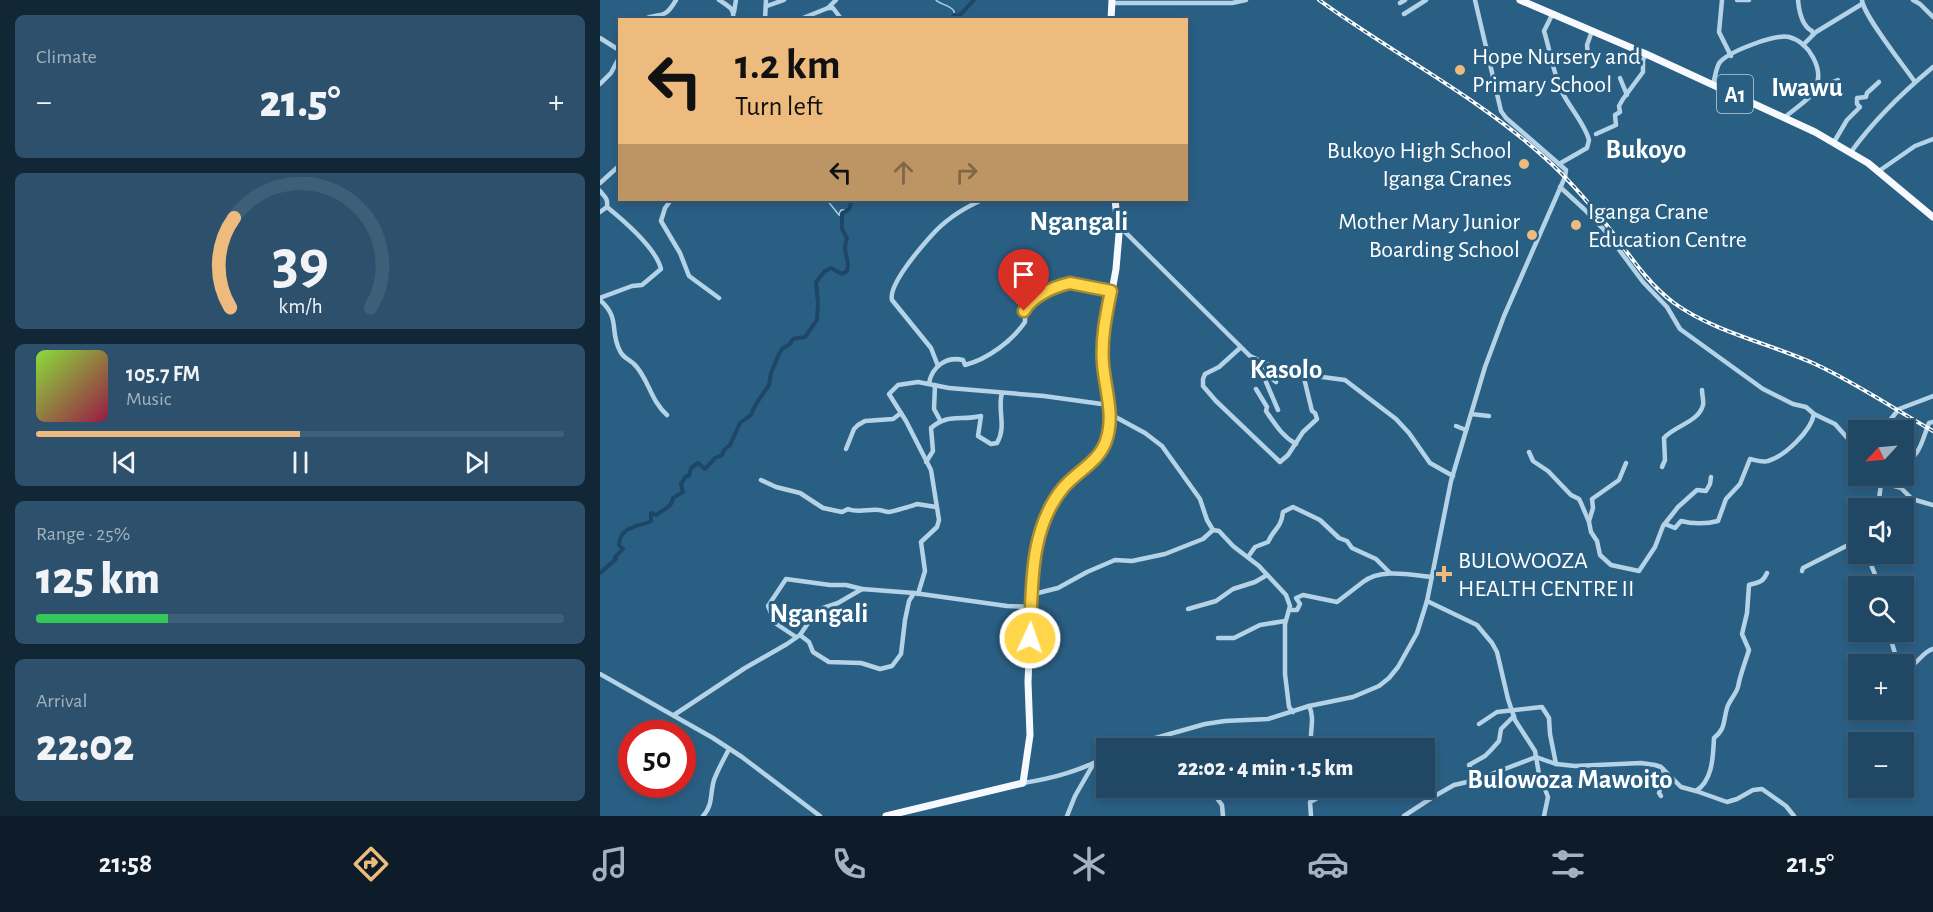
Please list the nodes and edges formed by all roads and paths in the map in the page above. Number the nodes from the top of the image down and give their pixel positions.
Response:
1 (676, 0) edge
2 (719, 0) edge
3 (736, 0) edge
4 (766, 0) edge
5 (784, 0) edge
6 (1246, 0) edge
7 (1426, 0) edge
8 (1475, 0) edge
9 (1520, 0) edge
10 (1722, 0) edge
11 (1737, 0) edge
12 (1749, 0) edge
13 (1798, 0) edge
14 (1913, 0) edge
15 (1112, 1) edge
16 (1862, 2) edge
17 (832, 4) edge
18 (767, 6) junction
19 (1404, 14) dead end
20 (1552, 15) junction
21 (733, 17) edge
22 (1933, 17) edge
23 (651, 18) edge
24 (765, 18) edge
25 (802, 18) edge
26 (841, 18) edge
27 (1111, 18) edge
28 (1592, 31) junction
29 (1813, 34) junction
30 (600, 38) edge
31 (1803, 45) junction
32 (618, 51) edge
33 (618, 54) edge
34 (1646, 54) junction
35 (1588, 56) dead end
36 (1731, 56) junction
37 (1933, 67) edge
38 (1620, 78) dead end
39 (1838, 80) dead end
40 (1879, 82) dead end
41 (1915, 82) junction
42 (600, 84) edge
43 (1713, 84) junction
44 (1815, 89) junction
45 (1627, 94) junction
46 (1785, 117) junction
47 (1596, 134) dead end
48 (1933, 140) edge
49 (1834, 142) junction
50 (1851, 152) junction
51 (1559, 164) junction
52 (618, 167) edge
53 (1879, 171) junction
54 (600, 183) edge
55 (1560, 187) junction
56 (600, 191) edge
57 (670, 201) edge
58 (980, 201) edge
59 (1115, 201) edge
60 (607, 207) junction
61 (600, 212) edge
62 (1933, 217) edge
63 (1117, 224) junction
64 (1111, 291) junction
65 (719, 298) dead end
66 (600, 299) edge
67 (1240, 348) junction
68 (1266, 365) junction
69 (938, 366) junction
70 (1303, 374) junction
71 (1276, 382) dead end
72 (932, 384) junction
73 (1256, 388) dead end
74 (1702, 390) dead end
75 (1002, 393) junction
76 (1933, 396) edge
77 (1109, 405) junction
78 (1278, 410) dead end
79 (901, 413) junction
80 (1110, 414) junction
81 (1471, 414) junction
82 (1814, 414) junction
83 (667, 416) dead end
84 (1489, 416) dead end
85 (940, 420) junction
86 (1890, 420) edge
87 (1933, 422) edge
88 (1456, 426) dead end
89 (1466, 430) junction
90 (1848, 439) edge
91 (1296, 444) junction
92 (846, 449) dead end
93 (1529, 452) dead end
94 (1914, 456) edge
95 (926, 462) junction
96 (1626, 463) dead end
97 (1662, 467) dead end
98 (1454, 476) junction
99 (1711, 477) dead end
100 (761, 480) dead end
101 (1894, 486) edge
102 (1933, 505) edge
103 (936, 507) junction
104 (1589, 522) junction
105 (1665, 524) junction
106 (1213, 530) junction
107 (1848, 545) edge
108 (1248, 557) junction
109 (1802, 571) dead end
110 (1390, 573) junction
111 (1767, 573) dead end
112 (1267, 575) junction
113 (1432, 577) junction
114 (862, 589) junction
115 (1032, 591) junction
116 (916, 594) junction
117 (1428, 601) junction
118 (1031, 607) junction
119 (1188, 609) dead end
120 (1290, 610) junction
121 (1285, 621) junction
122 (798, 636) junction
123 (1218, 638) dead end
124 (1933, 650) edge
125 (1914, 665) edge
126 (600, 674) edge
127 (1310, 706) junction
128 (1290, 711) junction
129 (1513, 713) junction
130 (674, 715) junction
131 (1479, 724) dead end
132 (1155, 738) edge
133 (1310, 738) edge
134 (729, 749) junction
135 (1536, 757) junction
136 (1094, 763) joint
137 (1556, 764) junction
138 (1661, 767) junction
139 (1476, 780) junction
140 (1023, 783) junction
141 (1696, 790) junction
142 (1661, 796) dead end
143 (1216, 798) edge
144 (1316, 798) edge
145 (910, 813) edge
146 (816, 815) edge
147 (703, 816) edge
148 (886, 816) edge
149 (1067, 816) edge
150 (1223, 816) edge
151 (1311, 816) edge
152 (1404, 816) edge
153 (1544, 816) edge
154 (1794, 816) edge

1 - 23 street
2 - 21 street
3 - 21 street
4 - 18 street
5 - 18 street
6 - 15 street
7 - 19 street
8 - 51 street
9 - 20 main road, A1
10 - 36 street
11 - 12 street
13 - 29 street
14 - 22 street
15 - 27 main road
16 - 29 street
16 - 41 street
17 - 25 street
17 - 26 street
18 - 24 street
20 - 28 main road, A1
20 - 51 street
28 - 34 main road, A1
28 - 35 street
29 - 31 street
30 - 32 street
31 - 36 street
31 - 44 street
33 - 42 street
34 - 43 main road, A1
34 - 45 street
36 - 43 street
37 - 41 street
38 - 45 street
39 - 44 street
40 - 49 street
41 - 50 street
43 - 46 main road, A1
44 - 46 street
45 - 47 street
46 - 49 main road, A1
48 - 53 street
49 - 50 main road, A1
50 - 53 main road, A1
51 - 55 street
52 - 54 street
53 - 62 main road, A1
55 - 81 street
55 - 82 street
56 - 60 street
57 - 65 street
58 - 69 street
59 - 63 main road
60 - 61 street
60 - 66 street
63 - 64 main road
63 - 67 street
64 - 69 street
64 - 77 main road
66 - 83 street
67 - 68 street
67 - 91 street
68 - 70 street
68 - 71 street
68 - 78 street
69 - 72 street
70 - 91 street
70 - 98 street
72 - 75 street
72 - 79 street
72 - 85 street
73 - 91 street
74 - 97 street
75 - 77 street
75 - 85 street
76 - 86 street
77 - 80 main road
79 - 92 street
79 - 95 street
80 - 106 street
80 - 115 main road
81 - 84 street
81 - 89 street
82 - 90 street
82 - 105 street
85 - 95 street
87 - 94 street
88 - 89 street
89 - 98 street
93 - 104 street
95 - 103 street
96 - 104 street
98 - 113 street
99 - 105 street
100 - 103 street
101 - 102 street
103 - 116 street
104 - 105 street
106 - 108 street
106 - 115 street
107 - 109 street
108 - 110 street
108 - 112 street
110 - 113 street
110 - 120 street
111 - 141 street
112 - 119 street
112 - 120 street
113 - 117 street
114 - 116 street
114 - 122 street
114 - 122 street
115 - 118 main road
116 - 118 street
116 - 122 street
117 - 127 street
117 - 129 street
118 - 140 main road
120 - 121 street
121 - 123 street
121 - 128 street
122 - 130 street
124 - 125 street
126 - 130 street
127 - 128 street
127 - 133 street
128 - 132 street
129 - 131 street
129 - 135 street
129 - 137 street
129 - 139 street
130 - 134 street
134 - 146 street
134 - 147 street
135 - 137 street
135 - 139 street
135 - 153 street
136 - 140 street
136 - 149 street
137 - 138 street
138 - 141 street
138 - 142 street
139 - 152 street
140 - 145 main road
141 - 154 street
143 - 150 street
144 - 151 street
145 - 148 main road

